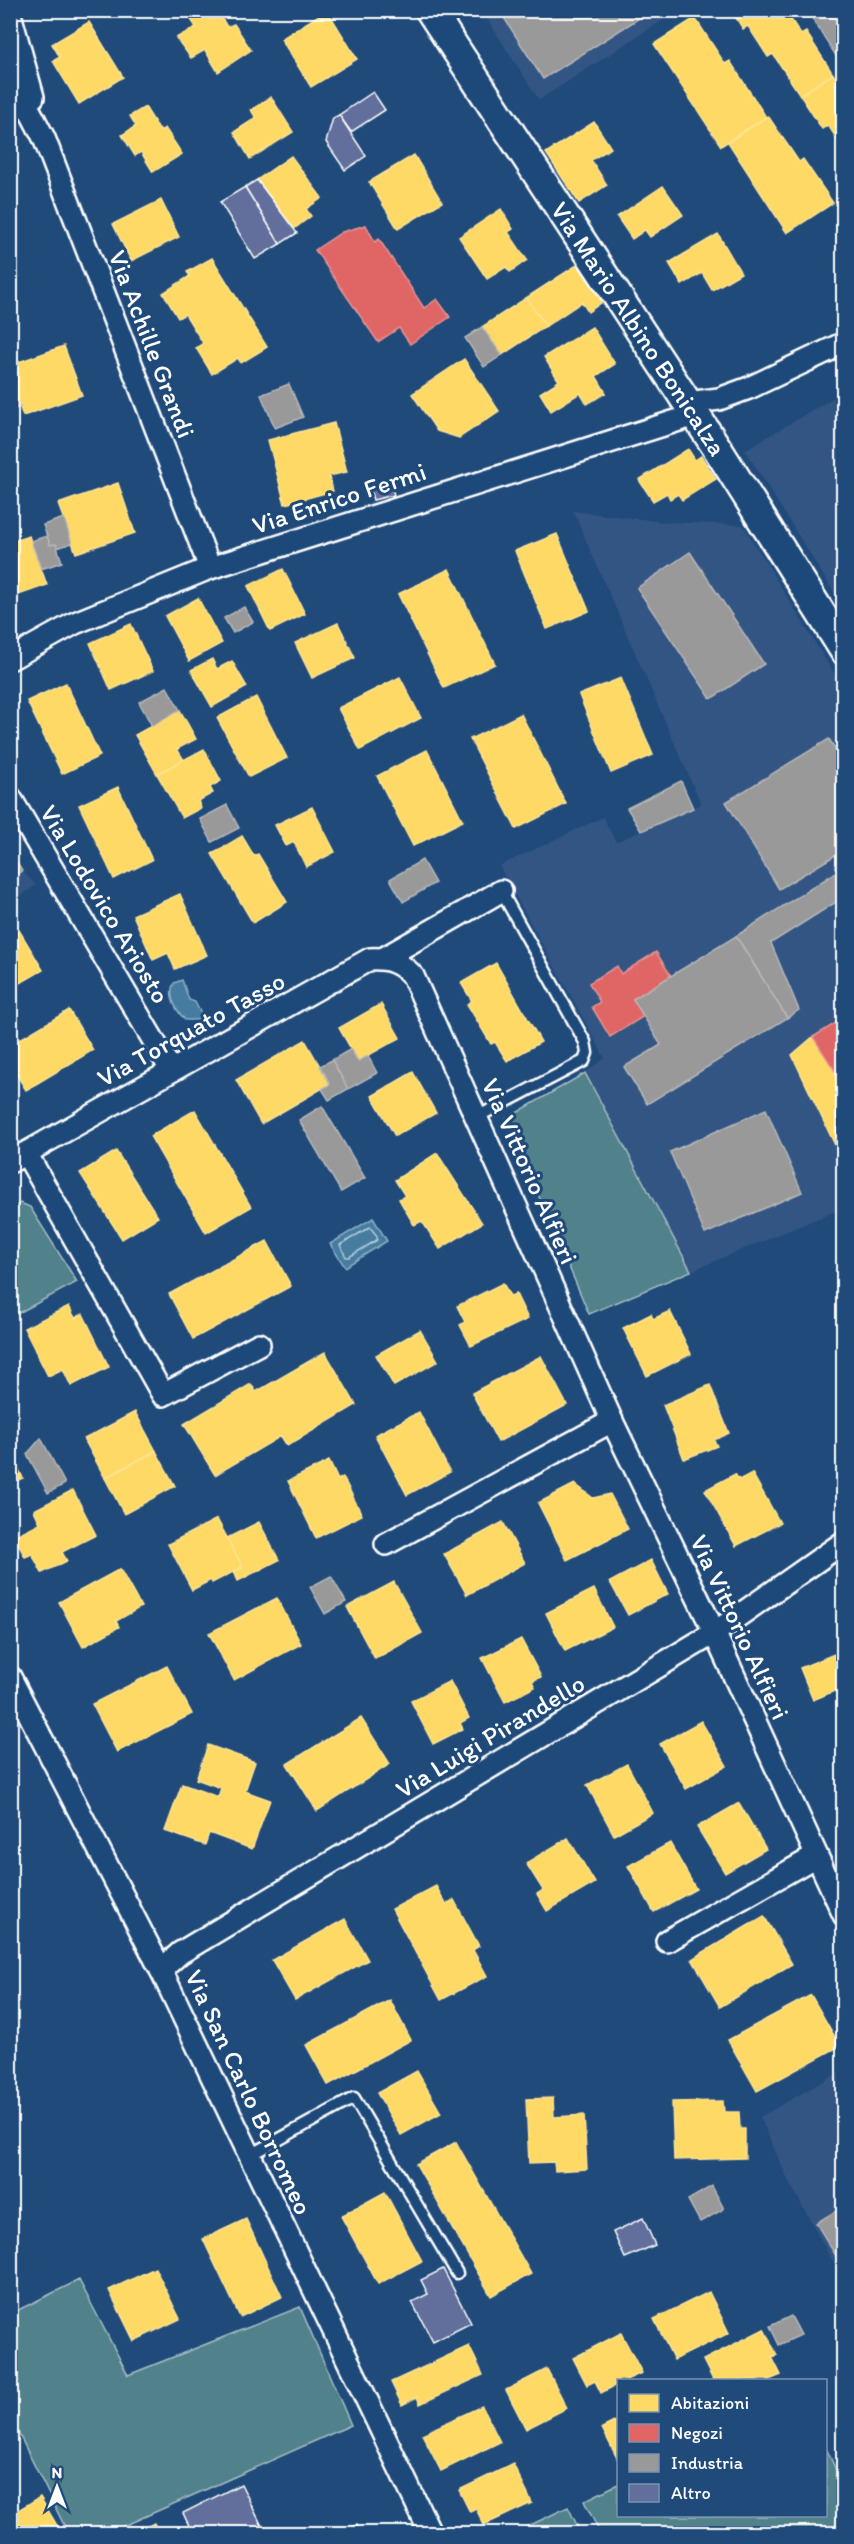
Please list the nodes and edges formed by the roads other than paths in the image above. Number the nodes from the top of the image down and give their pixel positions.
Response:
1 (430, 10) edge
2 (10, 14) edge
3 (10, 73) edge
4 (44, 138) junction
5 (843, 343) edge
6 (695, 415) junction
7 (210, 568) junction
8 (843, 650) edge
9 (10, 659) edge
10 (10, 797) edge
11 (501, 891) joint
12 (384, 958) junction
13 (171, 1070) junction
14 (477, 1117) junction
15 (18, 1158) edge
16 (260, 1344) dead end
17 (612, 1421) junction
18 (843, 1542) edge
19 (386, 1544) dead end
20 (714, 1633) junction
21 (10, 1677) edge
22 (816, 1856) junction
23 (843, 1915) edge
24 (667, 1941) dead end
25 (160, 1970) junction
26 (249, 2156) junction
27 (457, 2273) dead end
28 (431, 2534) edge

1 - 6 main road, Via Mario Albino Bonicalza
2 - 4 street, Via Achille Grandi
3 - 4 street, Via Achille Grandi
4 - 7 street, Via Achille Grandi
5 - 6 street, Via Enrico Fermi
6 - 7 street, Via Enrico Fermi
6 - 8 main road, Via Mario Albino Bonicalza
7 - 9 street, Via Enrico Fermi
10 - 13 street, Via Lodovico Ariosto
11 - 12 street, Via Torquato Tasso
11 - 14 lane
12 - 13 street, Via Torquato Tasso
12 - 14 street, Via Vittorio Alfieri
13 - 15 street, Via Torquato Tasso
14 - 17 street, Via Vittorio Alfieri
15 - 16 street, Via Torquato Tasso
17 - 19 street
17 - 20 street, Via Vittorio Alfieri
18 - 20 street, Via Luigi Pirandello
20 - 22 street, Via Vittorio Alfieri
20 - 25 street, Via Luigi Pirandello
21 - 25 street, Via San Carlo Borromeo
22 - 23 street, Via Vittorio Alfieri
22 - 24 street
25 - 26 street, Via San Carlo Borromeo
26 - 27 lane
26 - 28 street, Via San Carlo Borromeo

